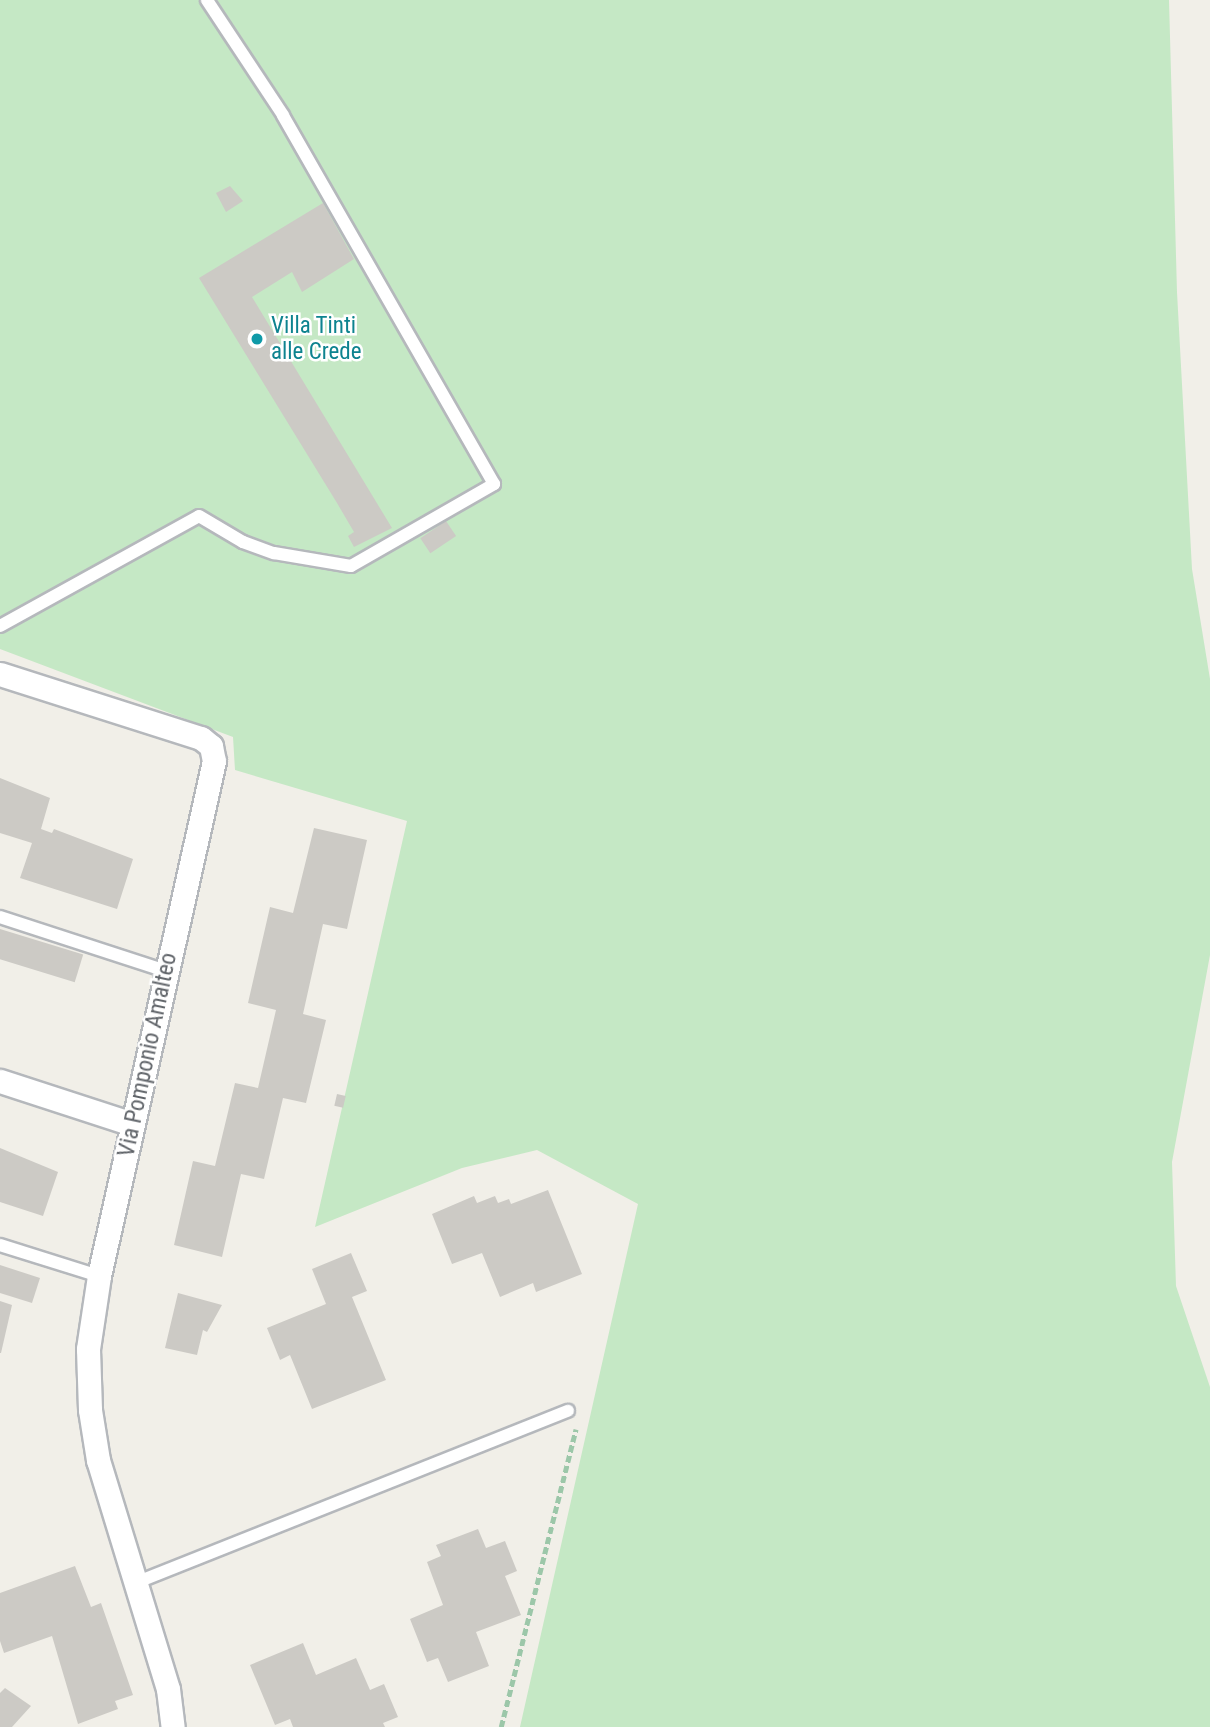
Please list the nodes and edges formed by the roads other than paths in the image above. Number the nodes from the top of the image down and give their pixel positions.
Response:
1 (207, 0) edge
2 (0, 626) edge
3 (0, 674) edge
4 (0, 917) edge
5 (166, 971) junction
6 (0, 1081) edge
7 (132, 1124) junction
8 (0, 1245) edge
9 (99, 1276) junction
10 (568, 1411) road end
11 (135, 1583) junction
12 (173, 1727) edge

1 - 2 lane
3 - 5 street, Via Pomponio Amalteo
4 - 5 lane
5 - 7 street, Via Pomponio Amalteo
6 - 7 street
7 - 9 street, Via Pomponio Amalteo
8 - 9 lane
9 - 11 street, Via Pomponio Amalteo
10 - 11 lane
11 - 12 street, Via Pomponio Amalteo

